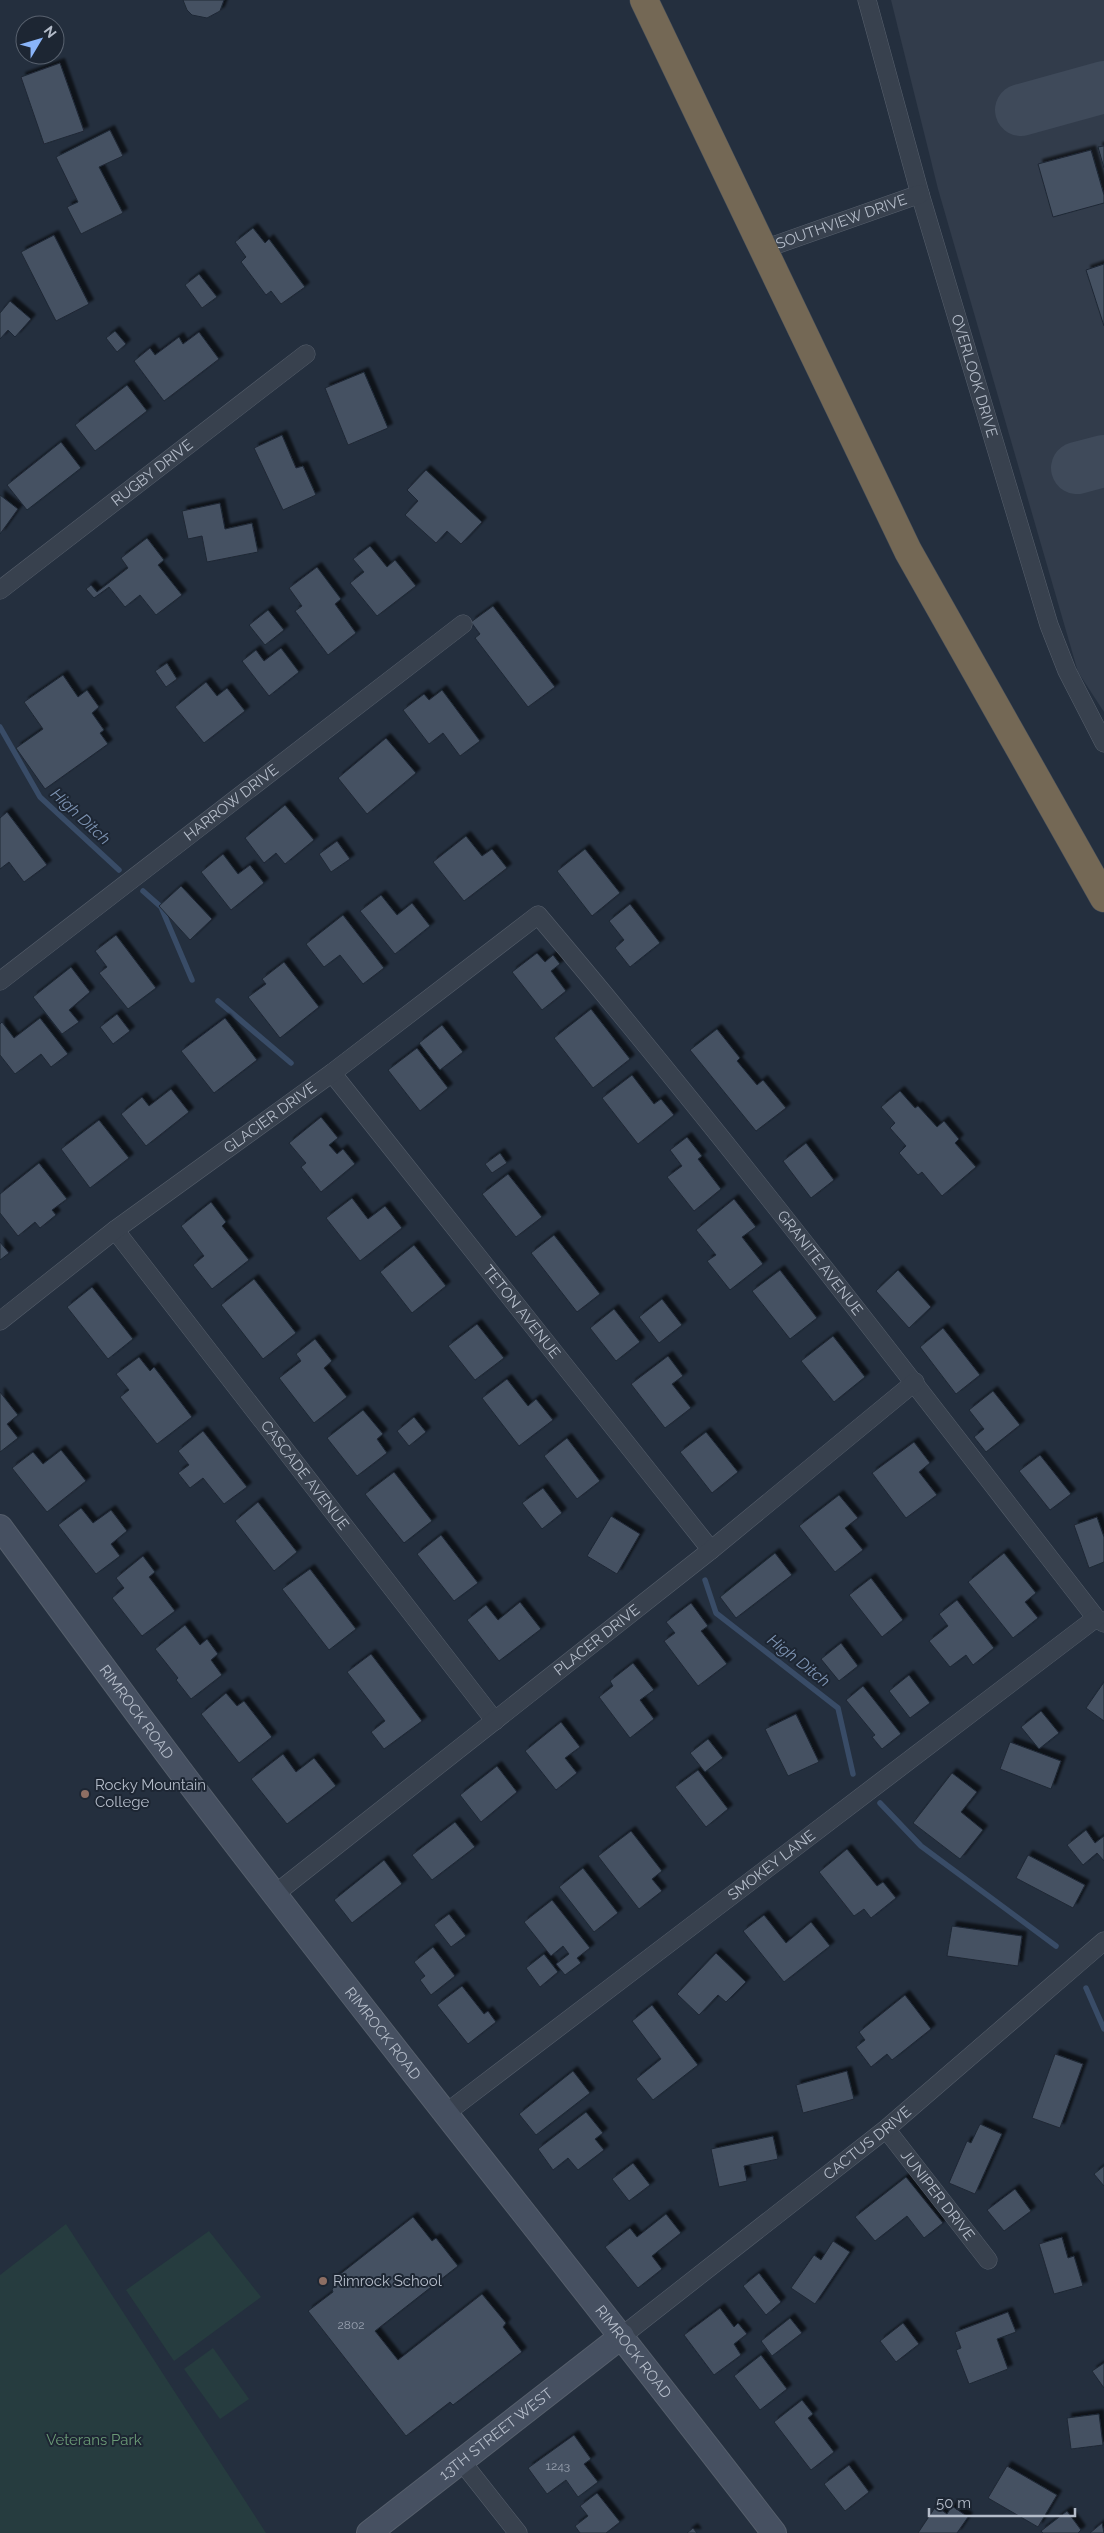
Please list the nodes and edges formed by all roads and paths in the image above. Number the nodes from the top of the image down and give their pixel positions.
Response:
1 (644, 0) edge
2 (867, 0) edge
3 (920, 194) junction
4 (764, 250) junction
5 (306, 354) dead end
6 (0, 590) edge
7 (463, 624) dead end
8 (1104, 743) edge
9 (1104, 898) edge
10 (538, 915) joint
11 (0, 981) edge
12 (332, 1073) junction
13 (115, 1230) junction
14 (0, 1320) edge
15 (914, 1382) junction
16 (0, 1527) edge
17 (711, 1550) junction
18 (1100, 1620) edge
19 (495, 1721) junction
20 (276, 1894) junction
21 (1104, 1941) edge
22 (446, 2113) junction
23 (886, 2129) junction
24 (988, 2260) dead end
25 (622, 2336) junction
26 (462, 2462) junction
27 (369, 2533) edge
28 (518, 2533) edge
29 (774, 2533) edge

1 - 4 highway
2 - 3 street, OVERLOOK DRIVE
3 - 4 street, SOUTHVIEW DRIVE
3 - 8 street, OVERLOOK DRIVE
4 - 9 highway
5 - 6 street, RUGBY DRIVE
7 - 11 street, HARROW DRIVE
10 - 12 street, GLACIER DRIVE
10 - 15 street, GRANITE AVENUE
12 - 13 street, GLACIER DRIVE
12 - 17 street, TETON AVENUE
13 - 14 street, GLACIER DRIVE
13 - 19 street, CASCADE AVENUE
15 - 17 street, PLACER DRIVE
15 - 18 street, GRANITE AVENUE
16 - 20 main road, RIMROCK ROAD
17 - 19 street, PLACER DRIVE
18 - 22 street, SMOKEY LANE
19 - 20 street, PLACER DRIVE
20 - 22 main road, RIMROCK ROAD
21 - 23 street, CACTUS DRIVE
22 - 25 main road, RIMROCK ROAD
23 - 24 street, JUNIPER DRIVE
23 - 25 street, CACTUS DRIVE
25 - 26 main road, 13TH STREET WEST
25 - 29 main road, RIMROCK ROAD
26 - 27 main road, 13TH STREET WEST
26 - 28 street

